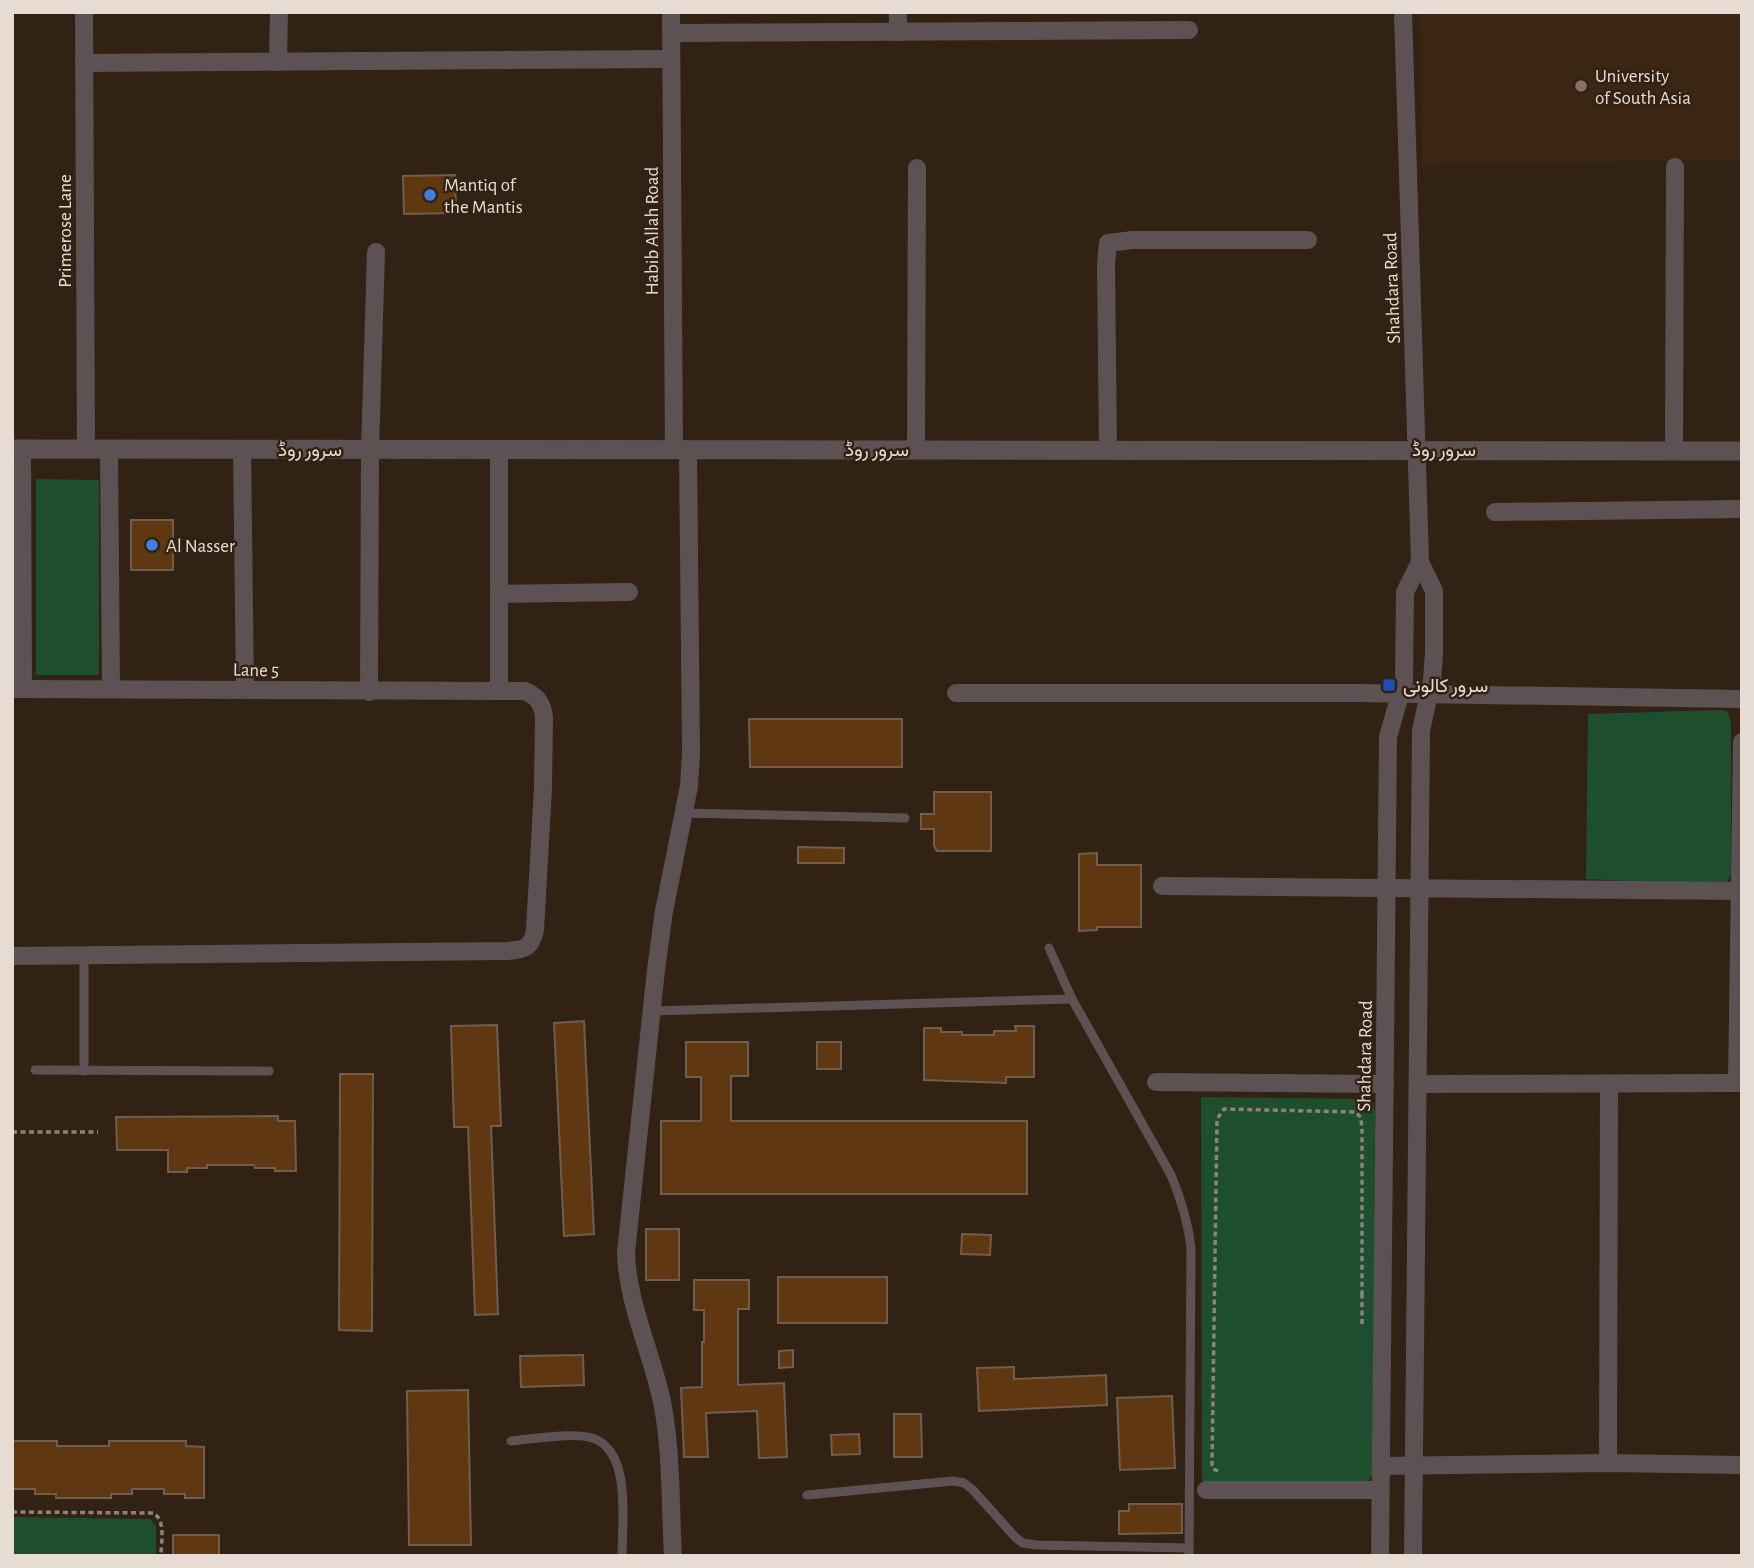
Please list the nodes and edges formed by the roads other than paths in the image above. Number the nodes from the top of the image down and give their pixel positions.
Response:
1 (84, 12) edge
2 (279, 12) edge
3 (671, 12) edge
4 (898, 12) edge
5 (1403, 12) edge
6 (1189, 30) dead end
7 (898, 32) junction
8 (671, 33) junction
9 (671, 59) junction
10 (278, 62) junction
11 (84, 63) junction
12 (1675, 167) dead end
13 (917, 168) dead end
14 (1308, 240) dead end
15 (376, 252) dead end
16 (17, 449) edge
17 (86, 449) junction
18 (109, 449) junction
19 (242, 449) junction
20 (681, 449) junction
21 (916, 449) junction
22 (1418, 449) junction
23 (370, 450) junction
24 (499, 450) junction
25 (1108, 450) junction
26 (1674, 450) junction
27 (1742, 451) edge
28 (1742, 509) edge
29 (1495, 512) dead end
30 (1420, 562) junction
31 (629, 592) dead end
32 (499, 594) junction
33 (111, 688) junction
34 (18, 689) edge
35 (245, 689) junction
36 (499, 691) junction
37 (369, 692) junction
38 (956, 693) dead end
39 (1401, 694) junction
40 (1430, 694) junction
41 (1742, 699) edge
42 (1742, 742) edge
43 (684, 813) junction
44 (905, 818) dead end
45 (1162, 886) dead end
46 (1386, 888) junction
47 (1418, 888) junction
48 (1740, 891) edge
49 (1049, 948) dead end
50 (12, 956) edge
51 (84, 957) junction
52 (1072, 999) junction
53 (653, 1011) junction
54 (34, 1070) dead end
55 (84, 1071) junction
56 (269, 1071) dead end
57 (1156, 1082) dead end
58 (1740, 1083) edge
59 (1385, 1084) junction
60 (1418, 1084) junction
61 (1609, 1085) junction
62 (511, 1441) dead end
63 (1608, 1463) junction
64 (1742, 1465) edge
65 (1381, 1466) junction
66 (1415, 1466) junction
67 (1206, 1490) dead end
68 (1380, 1490) junction
69 (807, 1494) dead end
70 (1189, 1552) edge
71 (622, 1556) edge
72 (673, 1556) edge
73 (1380, 1556) edge
74 (1413, 1556) edge

1 - 11 street, Primerose Lane
2 - 10 street
3 - 8 street, Habib Allah Road
4 - 7 street
5 - 22 street, Shahdara Road
6 - 7 street
7 - 8 street
8 - 9 street, Habib Allah Road
9 - 10 street
9 - 20 street, Habib Allah Road
10 - 11 street
11 - 17 street, Primerose Lane
12 - 26 street
13 - 21 street
14 - 25 street
15 - 23 street
16 - 17 street, سرور روڈ
16 - 34 street
17 - 18 street, سرور روڈ
18 - 19 street, سرور روڈ
18 - 33 street
19 - 23 street, سرور روڈ
19 - 35 street
20 - 21 street, سرور روڈ
20 - 24 street, سرور روڈ
20 - 43 street, Habib Allah Road
21 - 25 street, سرور روڈ
22 - 25 street, سرور روڈ
22 - 26 street, سرور روڈ
22 - 30 street, Shahdara Road
23 - 24 street, سرور روڈ
23 - 37 street
24 - 32 street
26 - 27 street, سرور روڈ
28 - 29 street
30 - 39 street, Shahdara Road
30 - 40 street, Shahdara Road
31 - 32 street
32 - 36 street
33 - 34 street, Lane 5
33 - 35 street, Lane 5
35 - 37 street, Lane 5
36 - 37 street, Lane 5
36 - 51 street, Lane 5
38 - 39 street
39 - 40 street
39 - 46 street, Shahdara Road
40 - 41 street
40 - 47 street, Shahdara Road
42 - 48 street
43 - 44 lane
43 - 53 street, Habib Allah Road
45 - 46 street
46 - 47 street
46 - 59 street, Shahdara Road
47 - 48 street
47 - 60 street, Shahdara Road
48 - 58 street
49 - 52 lane
50 - 51 street
51 - 55 lane
52 - 53 lane
52 - 70 lane
53 - 72 street, Habib Allah Road
54 - 55 lane
55 - 56 lane
57 - 59 street
58 - 61 street
59 - 65 street, Shahdara Road
60 - 61 street
60 - 66 street, Shahdara Road
61 - 63 street
62 - 71 lane
63 - 64 street
63 - 66 street
65 - 66 street
65 - 68 street, Shahdara Road
66 - 74 street, Shahdara Road
67 - 68 street
68 - 73 street, Shahdara Road
69 - 70 lane

